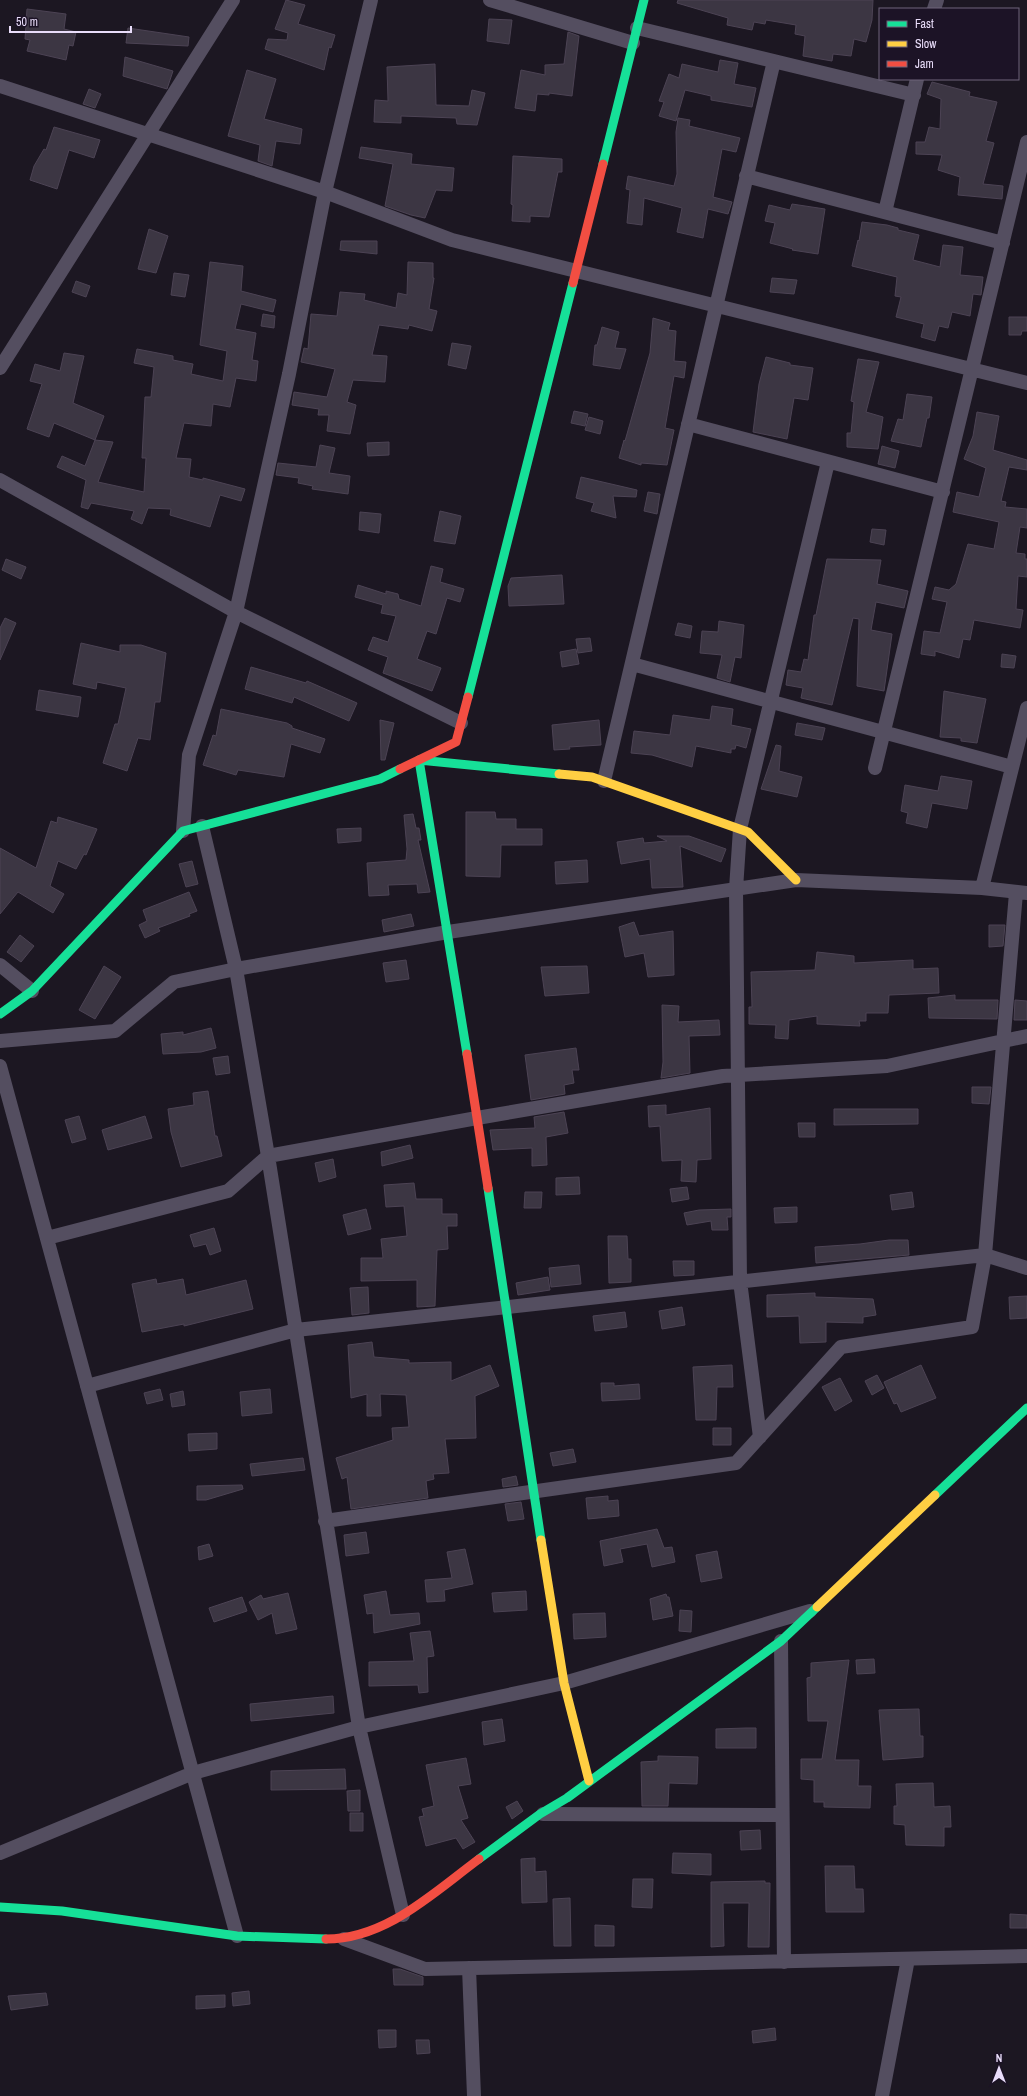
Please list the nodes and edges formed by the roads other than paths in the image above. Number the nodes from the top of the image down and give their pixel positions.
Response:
1 (233, 0) edge
2 (371, 0) edge
3 (490, 0) edge
4 (644, 0) edge
5 (637, 28) junction
6 (633, 43) junction
7 (774, 61) junction
8 (918, 80) edge
9 (0, 86) edge
10 (914, 95) junction
11 (147, 135) junction
12 (1027, 142) edge
13 (746, 176) junction
14 (325, 192) junction
15 (885, 212) junction
16 (1003, 243) junction
17 (576, 272) junction
18 (715, 306) junction
19 (0, 368) edge
20 (973, 370) junction
21 (1027, 383) edge
22 (688, 424) junction
23 (828, 462) junction
24 (0, 480) edge
25 (943, 492) junction
26 (236, 612) junction
27 (632, 664) junction
28 (771, 701) junction
29 (1027, 708) edge
30 (461, 723) junction
31 (884, 732) junction
32 (419, 760) junction
33 (1012, 767) junction
34 (875, 768) dead end
35 (604, 781) junction
36 (202, 826) junction
37 (740, 829) junction
38 (183, 831) junction
39 (796, 880) junction
40 (982, 888) junction
41 (736, 890) junction
42 (1022, 893) edge
43 (448, 932) junction
44 (0, 965) edge
45 (236, 969) junction
46 (32, 991) junction
47 (0, 1014) edge
48 (1027, 1036) edge
49 (0, 1041) edge
50 (1003, 1041) junction
51 (0, 1066) edge
52 (738, 1075) junction
53 (477, 1118) junction
54 (268, 1156) junction
55 (47, 1238) junction
56 (985, 1255) junction
57 (1027, 1268) edge
58 (740, 1281) junction
59 (506, 1306) junction
60 (296, 1330) junction
61 (87, 1386) junction
62 (1027, 1408) edge
63 (760, 1437) junction
64 (533, 1492) junction
65 (325, 1521) junction
66 (814, 1610) junction
67 (781, 1641) junction
68 (564, 1683) junction
69 (359, 1727) junction
70 (193, 1773) junction
71 (589, 1781) junction
72 (540, 1814) junction
73 (782, 1815) junction
74 (0, 1853) edge
75 (0, 1907) edge
76 (403, 1915) junction
77 (237, 1936) junction
78 (344, 1939) junction
79 (1027, 1956) edge
80 (908, 1959) junction
81 (784, 1962) junction
82 (469, 1968) junction
83 (474, 2096) edge
84 (882, 2096) edge

1 - 11 street
2 - 14 street
3 - 6 street
4 - 5 main road
5 - 6 main road
5 - 7 street
6 - 17 main road
7 - 10 street
7 - 13 street
8 - 10 street
9 - 11 street
10 - 15 street
11 - 14 street
11 - 19 street
12 - 16 street
13 - 15 street
13 - 18 street
14 - 17 street
14 - 26 street
15 - 16 street
16 - 20 street
17 - 18 street
17 - 30 main road
18 - 20 street
18 - 22 street
20 - 21 street
20 - 25 street
22 - 23 street
22 - 27 street
23 - 25 street
23 - 28 street
24 - 26 street
25 - 31 street
26 - 30 street
26 - 38 street
27 - 28 street
27 - 35 street
28 - 31 street
28 - 37 street
29 - 33 street
30 - 32 main road
31 - 33 street
31 - 34 street
32 - 35 main road
32 - 36 main road
32 - 43 main road
33 - 40 street
35 - 37 main road
36 - 38 main road
36 - 45 street
37 - 39 main road
37 - 41 street
38 - 46 main road
39 - 40 street
39 - 41 street
40 - 42 street
41 - 43 street
41 - 52 street
42 - 50 street
43 - 45 street
43 - 53 main road
44 - 46 street
45 - 49 street
45 - 54 street
46 - 47 main road
48 - 50 street
50 - 52 street
50 - 56 street
51 - 55 street
52 - 53 street
52 - 58 street
53 - 54 street
53 - 59 main road
54 - 55 street
54 - 60 street
55 - 61 street
56 - 57 street
56 - 58 street
56 - 63 street
58 - 59 street
58 - 63 street
59 - 60 street
59 - 64 main road
60 - 61 street
60 - 65 street
61 - 70 street
62 - 66 main road
63 - 64 street
64 - 65 street
64 - 68 main road
65 - 69 street
66 - 67 main road
66 - 68 street
67 - 71 main road
67 - 73 street
68 - 69 street
68 - 71 main road
69 - 70 street
69 - 76 street
70 - 74 street
70 - 77 street
71 - 72 main road
72 - 73 street
72 - 76 main road
73 - 81 street
75 - 77 main road
76 - 78 main road
77 - 78 main road
78 - 82 street
79 - 80 street
80 - 81 street
80 - 84 street
81 - 82 street
82 - 83 street

